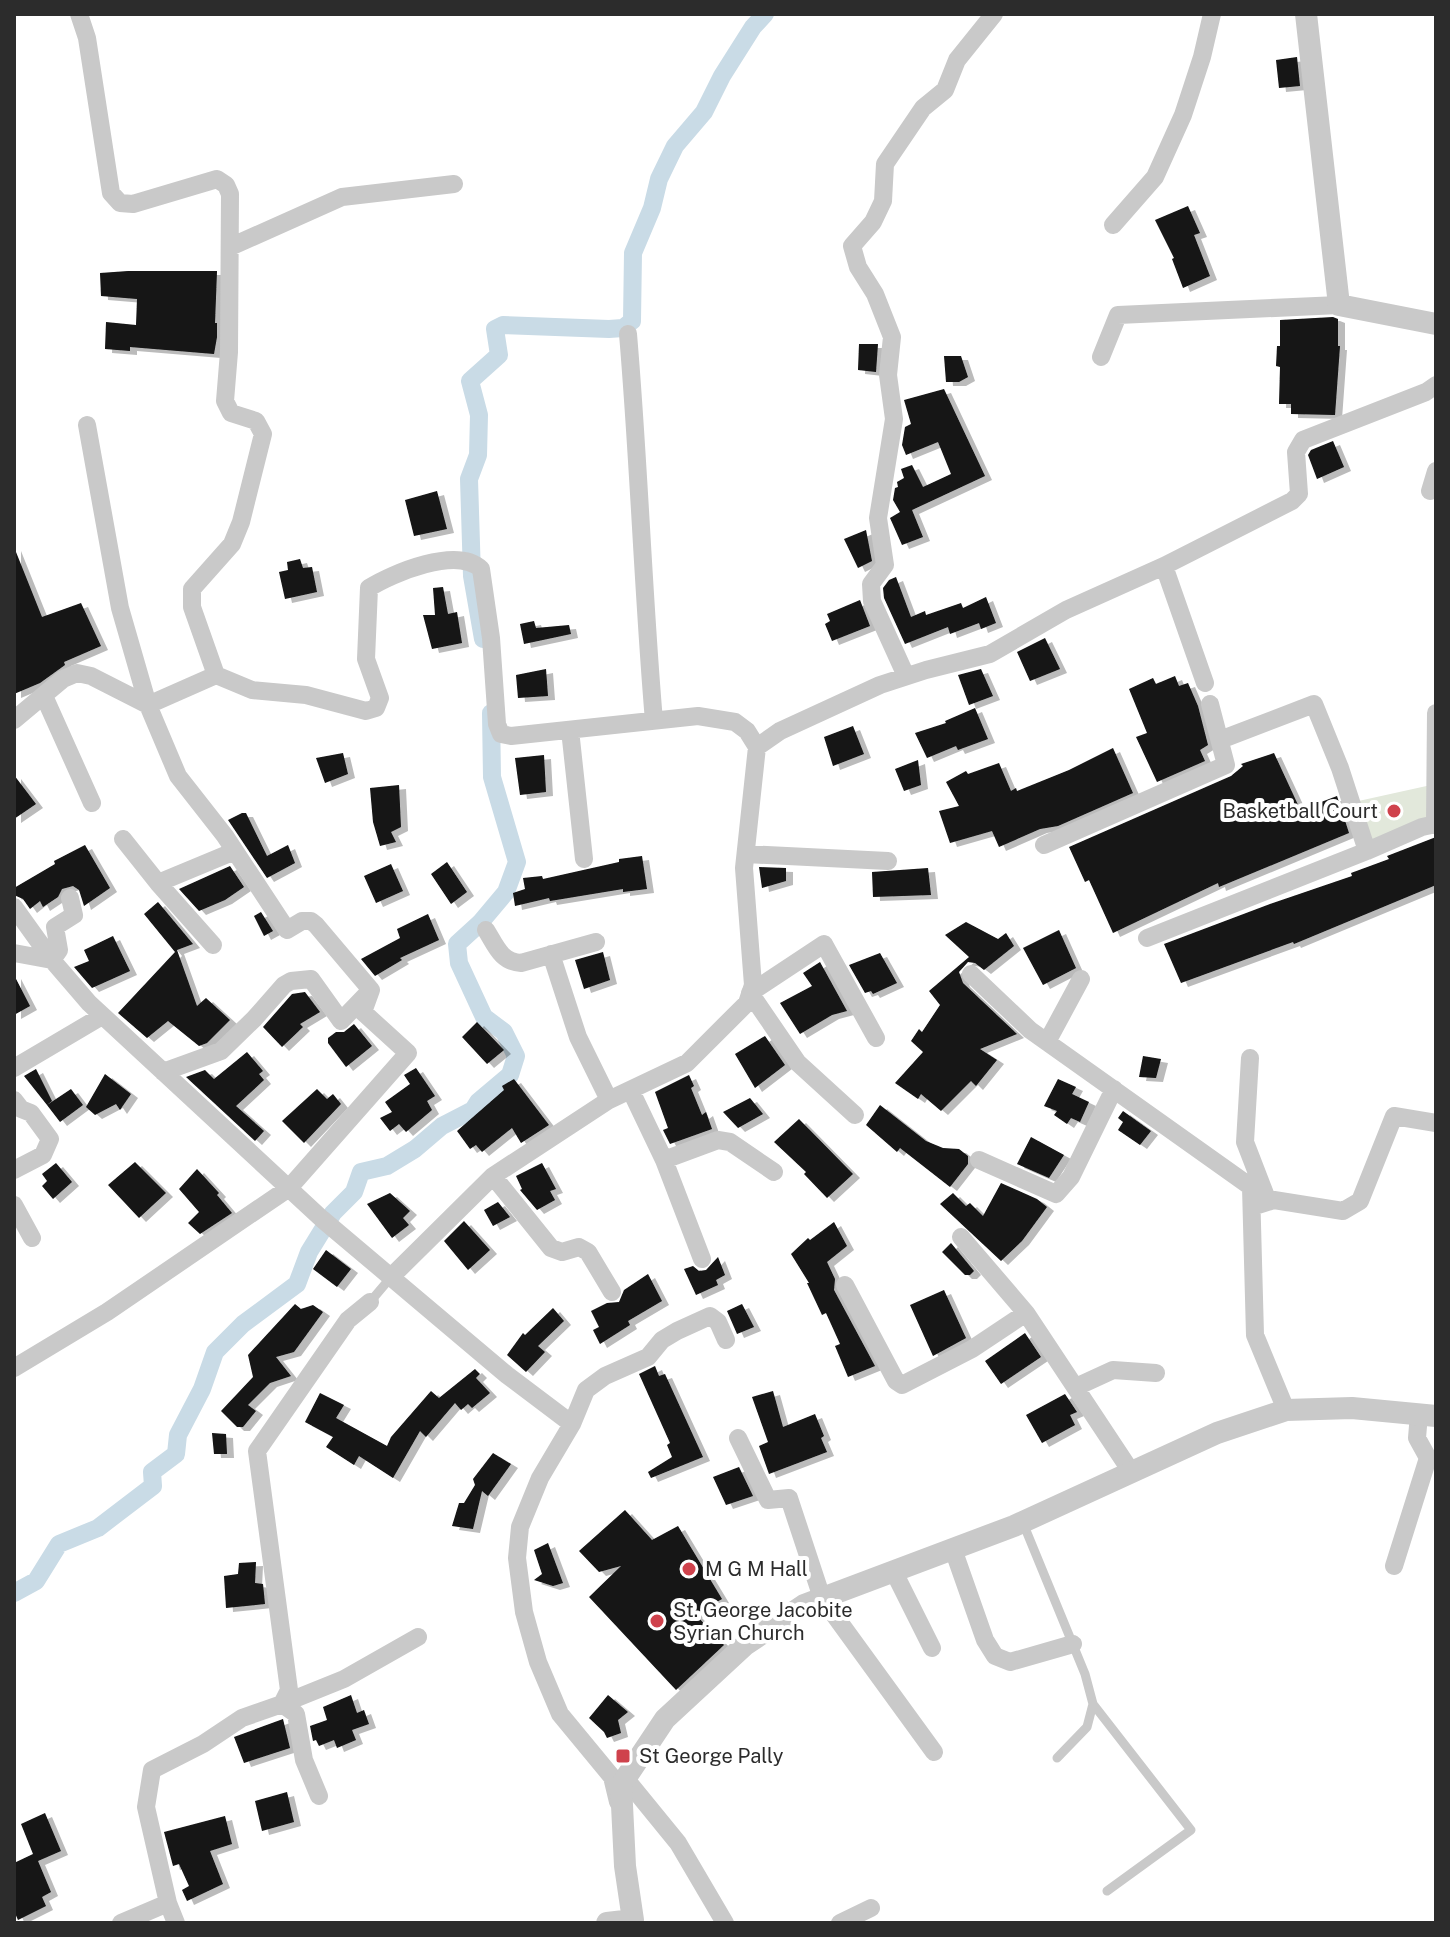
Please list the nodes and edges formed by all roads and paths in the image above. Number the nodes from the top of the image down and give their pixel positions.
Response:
1 (79, 14) edge
2 (994, 14) edge
3 (1212, 14) edge
4 (1306, 14) edge
5 (454, 184) dead end
6 (1113, 225) dead end
7 (230, 247) junction
8 (1339, 305) junction
9 (1436, 324) edge
10 (628, 334) dead end
11 (1101, 357) dead end
12 (1436, 385) edge
13 (87, 425) dead end
14 (1436, 471) edge
15 (1430, 491) dead end
16 (1164, 566) junction
17 (216, 675) junction
18 (906, 676) junction
19 (1205, 683) dead end
20 (44, 696) junction
21 (1210, 704) dead end
22 (148, 705) junction
23 (1436, 716) edge
24 (14, 720) edge
25 (654, 721) junction
26 (570, 730) junction
27 (1220, 740) junction
28 (757, 747) junction
29 (92, 803) dead end
30 (1436, 824) edge
31 (123, 839) dead end
32 (1044, 845) dead end
33 (235, 851) junction
34 (1367, 851) junction
35 (746, 854) junction
36 (584, 859) dead end
37 (888, 861) dead end
38 (158, 883) junction
39 (70, 898) dead end
40 (14, 907) edge
41 (486, 930) dead end
42 (1147, 938) dead end
43 (596, 942) dead end
44 (213, 945) dead end
45 (14, 953) edge
46 (551, 954) junction
47 (52, 960) junction
48 (971, 974) dead end
49 (1081, 979) dead end
50 (371, 990) junction
51 (750, 993) junction
52 (102, 1016) junction
53 (876, 1038) dead end
54 (1047, 1042) junction
55 (1250, 1058) dead end
56 (14, 1068) edge
57 (163, 1072) junction
58 (1114, 1089) junction
59 (631, 1091) junction
60 (14, 1100) edge
61 (609, 1100) junction
62 (855, 1115) dead end
63 (1436, 1123) edge
64 (664, 1160) junction
65 (979, 1160) dead end
66 (14, 1170) edge
67 (774, 1172) dead end
68 (493, 1176) junction
69 (289, 1188) junction
70 (1260, 1204) junction
71 (14, 1205) edge
72 (961, 1237) dead end
73 (32, 1238) dead end
74 (702, 1259) dead end
75 (392, 1276) junction
76 (845, 1285) dead end
77 (612, 1292) dead end
78 (370, 1302) joint
79 (1026, 1313) junction
80 (726, 1340) dead end
81 (14, 1368) edge
82 (1156, 1373) dead end
83 (1076, 1387) junction
84 (1286, 1410) junction
85 (1427, 1415) edge
86 (572, 1424) junction
87 (738, 1438) dead end
88 (1132, 1473) junction
89 (1023, 1522) junction
90 (953, 1549) junction
91 (1394, 1566) dead end
92 (893, 1570) junction
93 (822, 1598) junction
94 (418, 1637) dead end
95 (1073, 1644) junction
96 (932, 1648) dead end
97 (282, 1704) junction
98 (1093, 1704) junction
99 (934, 1752) dead end
100 (1057, 1758) dead end
101 (625, 1778) junction
102 (319, 1796) dead end
103 (623, 1828) junction
104 (1107, 1891) dead end
105 (168, 1903) junction
106 (871, 1908) dead end
107 (634, 1921) edge
108 (121, 1923) edge
109 (176, 1923) edge
110 (607, 1923) edge
111 (725, 1923) edge
112 (840, 1923) edge

1 - 7 street
2 - 18 street
3 - 6 street
4 - 8 street
5 - 7 street
7 - 17 street
8 - 9 street
8 - 11 street
10 - 25 street
12 - 16 street
13 - 22 street
14 - 15 street
16 - 18 street
16 - 19 street
17 - 22 street
17 - 26 street
18 - 28 street
20 - 22 street
20 - 24 street
20 - 29 street
21 - 27 street
22 - 33 street
23 - 30 street
25 - 26 street
25 - 28 street
26 - 36 street
27 - 32 street
27 - 34 street
28 - 35 street
30 - 34 street
31 - 38 street
33 - 38 street
33 - 50 street
34 - 42 street
35 - 37 street
35 - 51 street
38 - 44 street
39 - 47 street
40 - 47 street
41 - 46 street
43 - 46 street
45 - 47 street
46 - 61 street
47 - 52 street
48 - 54 street
49 - 54 street
50 - 57 street
50 - 69 street
51 - 53 street
51 - 59 street
51 - 62 street
52 - 56 street
52 - 57 street
54 - 58 street
55 - 70 street
57 - 69 street
58 - 65 street
58 - 70 street
59 - 61 street
59 - 64 street
60 - 66 street
61 - 68 street
63 - 70 street
64 - 67 street
64 - 74 street
68 - 75 street
68 - 77 street
69 - 75 street
69 - 81 street
70 - 84 street
71 - 73 street
72 - 79 street
75 - 78 lane
75 - 86 street
76 - 79 street
78 - 97 street
79 - 83 street
80 - 86 street
82 - 83 street
83 - 88 street
84 - 85 street
84 - 88 street
85 - 91 street
86 - 103 street
87 - 93 street
88 - 89 street
89 - 90 street
89 - 95 lane
90 - 92 street
90 - 95 street
92 - 93 street
92 - 96 street
93 - 99 street
93 - 101 street
94 - 97 street
95 - 98 lane
97 - 102 street
97 - 105 street
98 - 100 lane
98 - 104 lane
101 - 103 street
101 - 111 street
103 - 107 street
105 - 108 street
105 - 109 street
106 - 112 street
107 - 110 street

